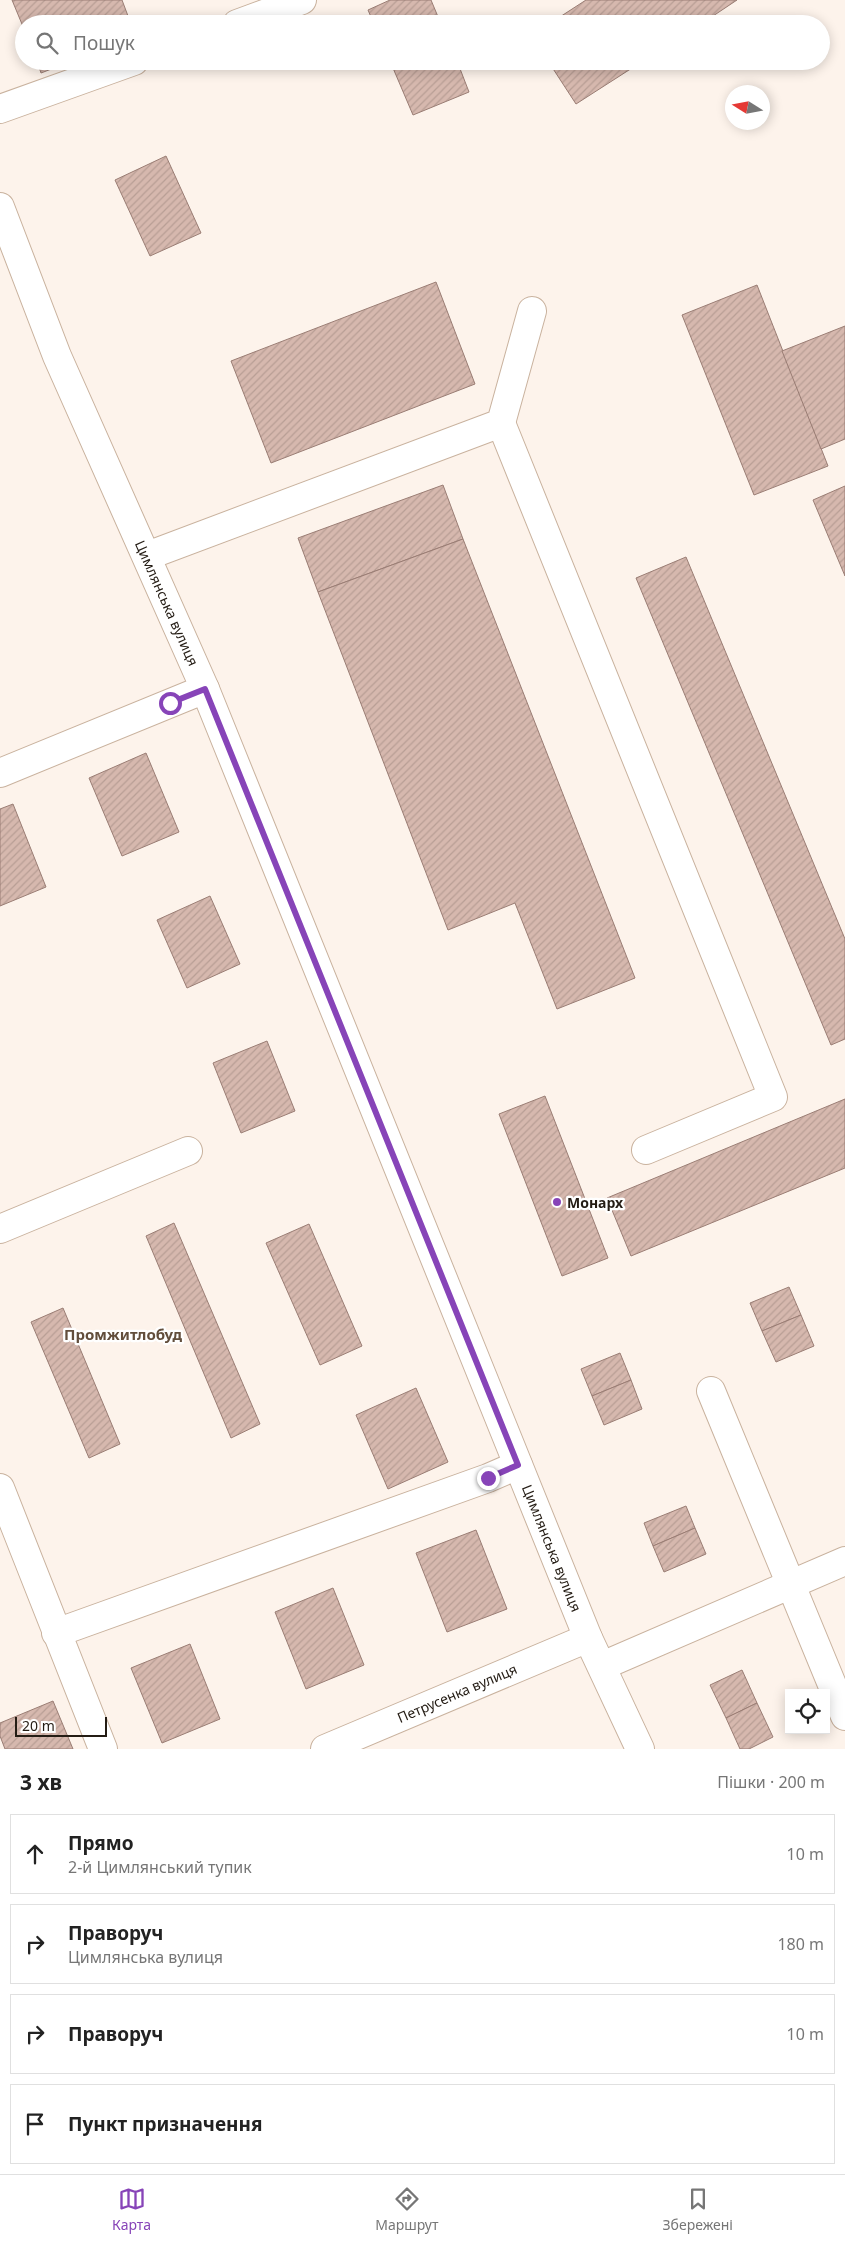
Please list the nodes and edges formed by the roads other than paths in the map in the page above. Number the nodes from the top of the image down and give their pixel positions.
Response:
1 (302, 0) edge
2 (261, 15) edge
3 (109, 70) edge
4 (0, 109) edge
5 (0, 207) edge
6 (532, 311) dead end
7 (500, 424) junction
8 (147, 556) junction
9 (205, 689) junction
10 (0, 773) edge
11 (646, 1150) dead end
12 (188, 1151) dead end
13 (0, 1229) edge
14 (711, 1391) dead end
15 (518, 1465) junction
16 (0, 1488) edge
17 (845, 1560) edge
18 (790, 1584) junction
19 (56, 1633) junction
20 (588, 1638) junction
21 (602, 1666) junction
22 (845, 1716) edge
23 (103, 1749) edge
24 (325, 1749) edge
25 (640, 1749) edge

1 - 2 street
3 - 4 street
5 - 8 street, Цимлянська вулиця
6 - 7 street
7 - 8 street
7 - 11 street
8 - 9 street, Цимлянська вулиця
9 - 10 street
9 - 15 street, Цимлянська вулиця
12 - 13 street
14 - 18 street
15 - 19 street
15 - 20 street, Цимлянська вулиця
16 - 19 street
17 - 18 street
18 - 21 street
18 - 22 street
19 - 23 street
20 - 21 street, Цимлянська вулиця
20 - 24 street, Петрусенка вулиця
21 - 25 street, Цимлянська вулиця

